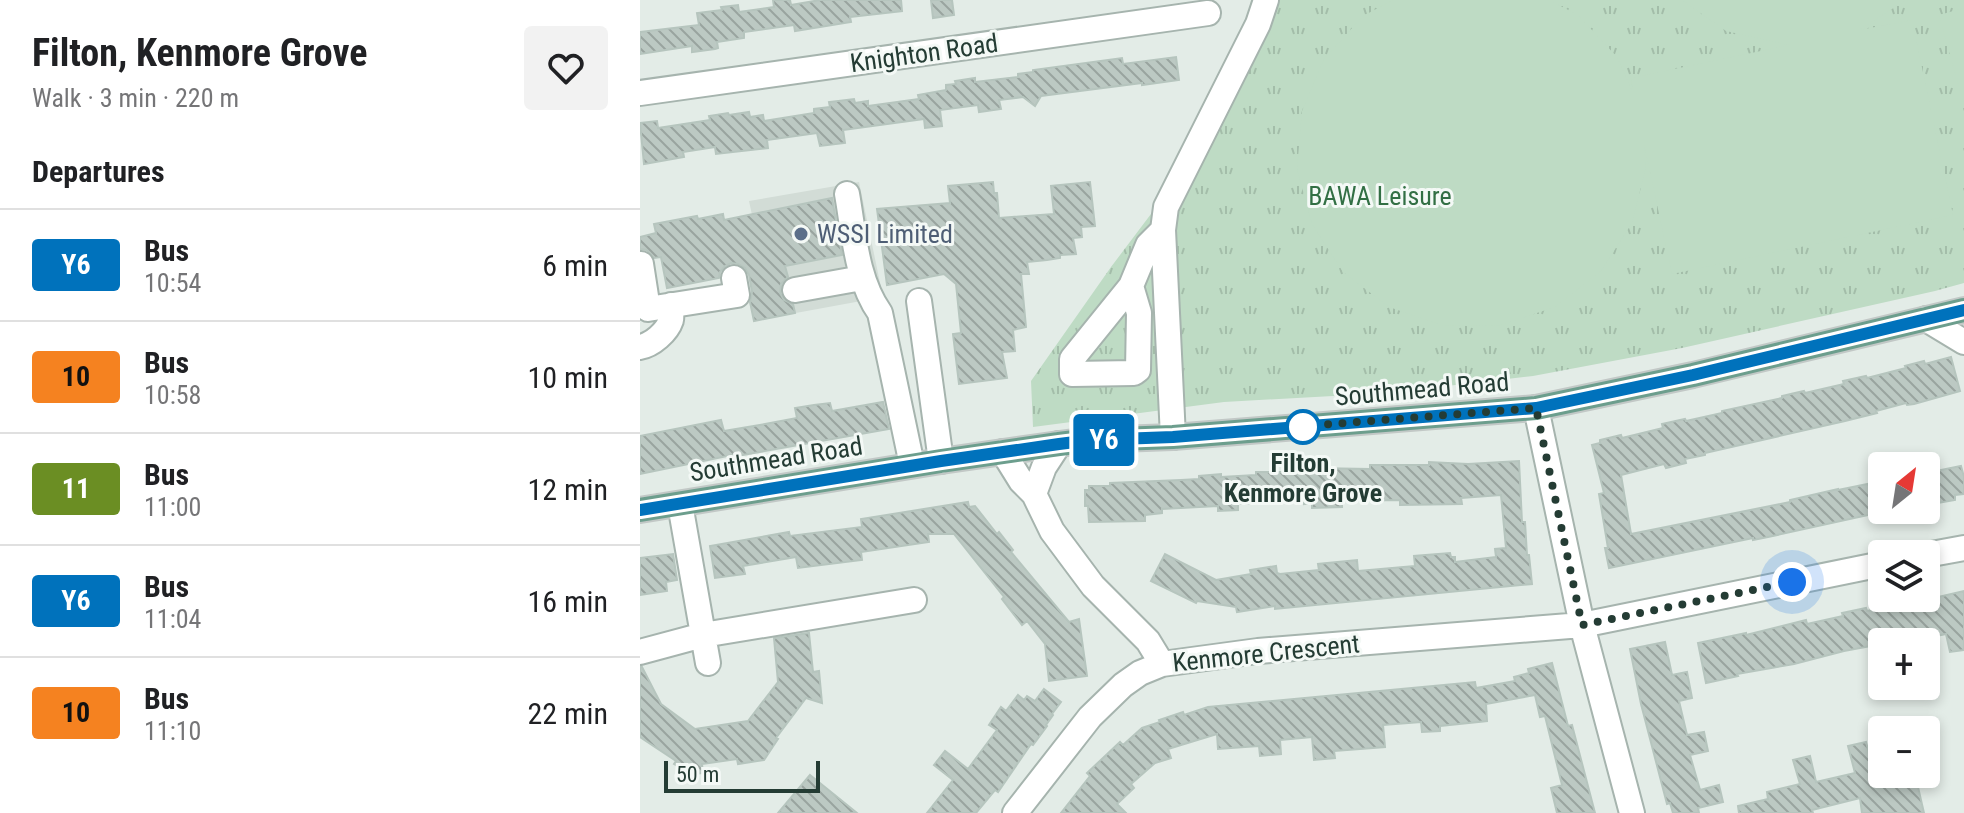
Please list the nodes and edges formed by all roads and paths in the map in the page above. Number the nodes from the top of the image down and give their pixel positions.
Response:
1 (1266, 0) edge
2 (1208, 13) dead end
3 (640, 93) edge
4 (847, 194) dead end
5 (1163, 230) junction
6 (641, 264) edge
7 (734, 278) dead end
8 (862, 278) junction
9 (1131, 286) dead end
10 (795, 290) dead end
11 (919, 301) dead end
12 (671, 305) junction
13 (1964, 310) edge
14 (1926, 319) junction
15 (1964, 342) edge
16 (640, 347) edge
17 (1536, 408) junction
18 (1173, 437) junction
19 (1059, 444) junction
20 (1003, 452) junction
21 (941, 461) junction
22 (912, 465) junction
23 (1034, 494) junction
24 (680, 504) junction
25 (640, 510) edge
26 (1964, 548) edge
27 (1940, 552) edge
28 (1868, 567) edge
29 (914, 600) dead end
30 (1582, 625) junction
31 (703, 635) junction
32 (640, 652) edge
33 (708, 663) dead end
34 (1162, 664) junction
35 (1015, 813) edge
36 (1632, 813) edge

1 - 5 street
2 - 3 street, Knighton Road
4 - 8 street
5 - 9 street
5 - 18 street
6 - 12 street
7 - 12 street
8 - 10 street
8 - 22 street
11 - 21 street
12 - 16 street
13 - 14 main road, Southmead Road
14 - 15 street
14 - 17 main road, Southmead Road
17 - 18 main road, Southmead Road
17 - 30 street
18 - 19 main road, Southmead Road
19 - 20 main road, Southmead Road
19 - 23 street
20 - 21 main road, Southmead Road
20 - 23 street
21 - 22 main road, Southmead Road
22 - 24 main road, Southmead Road
23 - 34 street
24 - 25 main road, Southmead Road
24 - 31 street
26 - 27 street
28 - 30 street, Kenmore Crescent
29 - 31 street
30 - 34 street, Kenmore Crescent
30 - 36 street
31 - 32 street
31 - 33 street
34 - 35 street, Kenmore Crescent

